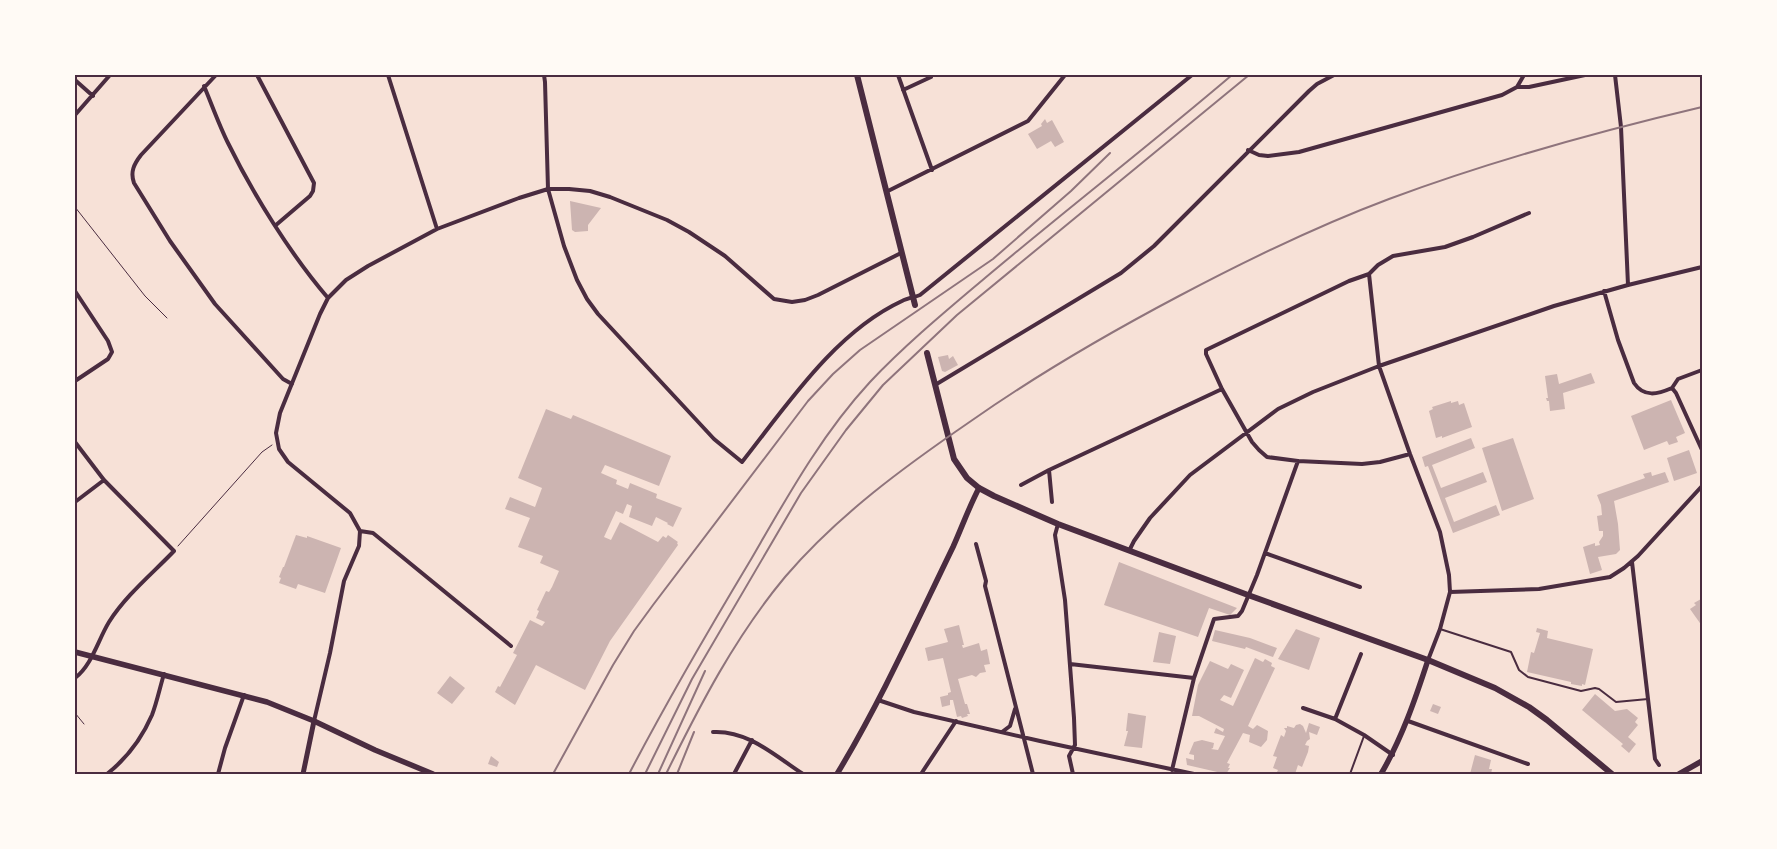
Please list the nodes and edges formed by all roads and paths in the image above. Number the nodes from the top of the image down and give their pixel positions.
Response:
1 (110, 75) edge
2 (216, 75) edge
3 (257, 75) edge
4 (388, 75) edge
5 (544, 75) edge
6 (857, 75) edge
7 (898, 75) edge
8 (1065, 75) edge
9 (1192, 75) edge
10 (1334, 75) edge
11 (1524, 75) edge
12 (1585, 75) edge
13 (1615, 75) edge
14 (931, 78) dead end
15 (75, 80) edge
16 (204, 86) junction
17 (1516, 87) junction
18 (903, 90) junction
19 (92, 96) junction
20 (75, 115) edge
21 (1248, 150) junction
22 (932, 170) junction
23 (548, 189) junction
24 (886, 192) junction
25 (75, 207) edge
26 (1529, 214) dead end
27 (276, 225) junction
28 (437, 230) junction
29 (901, 253) junction
30 (1702, 267) edge
31 (1369, 274) junction
32 (1628, 285) junction
33 (75, 291) edge
34 (1604, 292) junction
35 (328, 298) junction
36 (914, 301) junction
37 (167, 318) dead end
38 (927, 353) dead end
39 (1379, 366) junction
40 (1702, 370) edge
41 (75, 381) edge
42 (292, 384) junction
43 (935, 385) junction
44 (1672, 388) junction
45 (1222, 389) junction
46 (1248, 432) junction
47 (277, 441) junction
48 (75, 442) edge
49 (1702, 450) edge
50 (1410, 454) junction
51 (1298, 461) junction
52 (1049, 470) junction
53 (104, 480) junction
54 (1021, 485) dead end
55 (1702, 486) edge
56 (979, 488) junction
57 (75, 502) edge
58 (1052, 502) dead end
59 (1058, 524) junction
60 (360, 531) junction
61 (976, 544) dead end
62 (174, 551) junction
63 (1129, 551) junction
64 (1265, 553) junction
65 (1632, 562) junction
66 (1360, 587) dead end
67 (1450, 592) junction
68 (1248, 595) junction
69 (1440, 628) junction
70 (511, 646) dead end
71 (75, 652) edge
72 (1360, 654) dead end
73 (91, 656) junction
74 (1428, 660) junction
75 (1070, 664) junction
76 (164, 674) junction
77 (75, 678) edge
78 (1194, 678) junction
79 (244, 695) junction
80 (1648, 699) junction
81 (878, 700) junction
82 (1015, 707) junction
83 (1303, 708) dead end
84 (75, 713) edge
85 (1335, 719) junction
86 (314, 721) junction
87 (1408, 721) junction
88 (956, 722) junction
89 (84, 724) dead end
90 (713, 732) dead end
91 (1001, 732) junction
92 (1364, 735) junction
93 (1024, 738) junction
94 (752, 740) junction
95 (1072, 748) junction
96 (1393, 755) junction
97 (1702, 761) edge
98 (1528, 764) dead end
99 (1659, 764) dead end
100 (1172, 770) junction
101 (107, 774) edge
102 (218, 774) edge
103 (303, 774) edge
104 (432, 774) edge
105 (734, 774) edge
106 (803, 774) edge
107 (838, 774) edge
108 (921, 774) edge
109 (1033, 774) edge
110 (1073, 774) edge
111 (1194, 774) edge
112 (1350, 774) edge
113 (1382, 774) edge
114 (1612, 774) edge
115 (1679, 774) edge

1 - 19 street
2 - 16 street
3 - 27 street
4 - 28 street
5 - 23 street
6 - 24 main road
7 - 18 street
8 - 22 street
9 - 36 street
10 - 21 street
11 - 17 street
12 - 17 street
13 - 32 street
14 - 18 street
15 - 19 street
16 - 27 street
16 - 42 street
17 - 21 street
18 - 22 street
19 - 20 street
21 - 43 street
22 - 24 street
23 - 28 street
23 - 29 street
23 - 36 street
24 - 29 main road
25 - 37 path
26 - 31 street
27 - 35 street
28 - 35 street
29 - 36 main road
30 - 32 street
31 - 39 street
31 - 45 street
32 - 34 street
33 - 41 street
34 - 39 street
34 - 44 street
35 - 42 street
38 - 43 main road
39 - 46 street
39 - 50 street
40 - 44 street
42 - 47 street
43 - 56 main road
44 - 49 street
45 - 46 street
45 - 52 street
46 - 51 street
46 - 63 street
47 - 60 street
47 - 62 path
48 - 53 street
50 - 51 street
50 - 67 street
51 - 64 street
52 - 54 street
52 - 58 street
53 - 57 street
53 - 62 street
55 - 65 street
56 - 59 main road
56 - 81 main road
59 - 63 main road
59 - 75 street
60 - 70 street
60 - 86 street
61 - 82 street
62 - 73 street
63 - 68 main road
64 - 66 street
64 - 68 street
65 - 67 street
65 - 80 street
67 - 69 street
68 - 74 main road
68 - 78 street
69 - 74 street
69 - 80 lane
71 - 73 main road
72 - 85 street
73 - 76 main road
73 - 77 street
74 - 87 main road
74 - 114 main road
75 - 78 street
75 - 95 street
76 - 79 main road
76 - 101 street
78 - 100 street
79 - 86 main road
79 - 102 street
80 - 99 street
81 - 88 street
81 - 107 main road
82 - 91 street
82 - 93 street
83 - 85 street
84 - 89 path
85 - 92 street
86 - 103 street
86 - 104 main road
87 - 96 main road
87 - 98 street
88 - 91 street
88 - 108 street
90 - 94 street
91 - 93 street
92 - 96 street
92 - 112 lane
93 - 95 street
93 - 109 street
94 - 105 street
94 - 106 street
95 - 100 street
95 - 110 street
96 - 113 main road
97 - 115 main road
100 - 111 street

